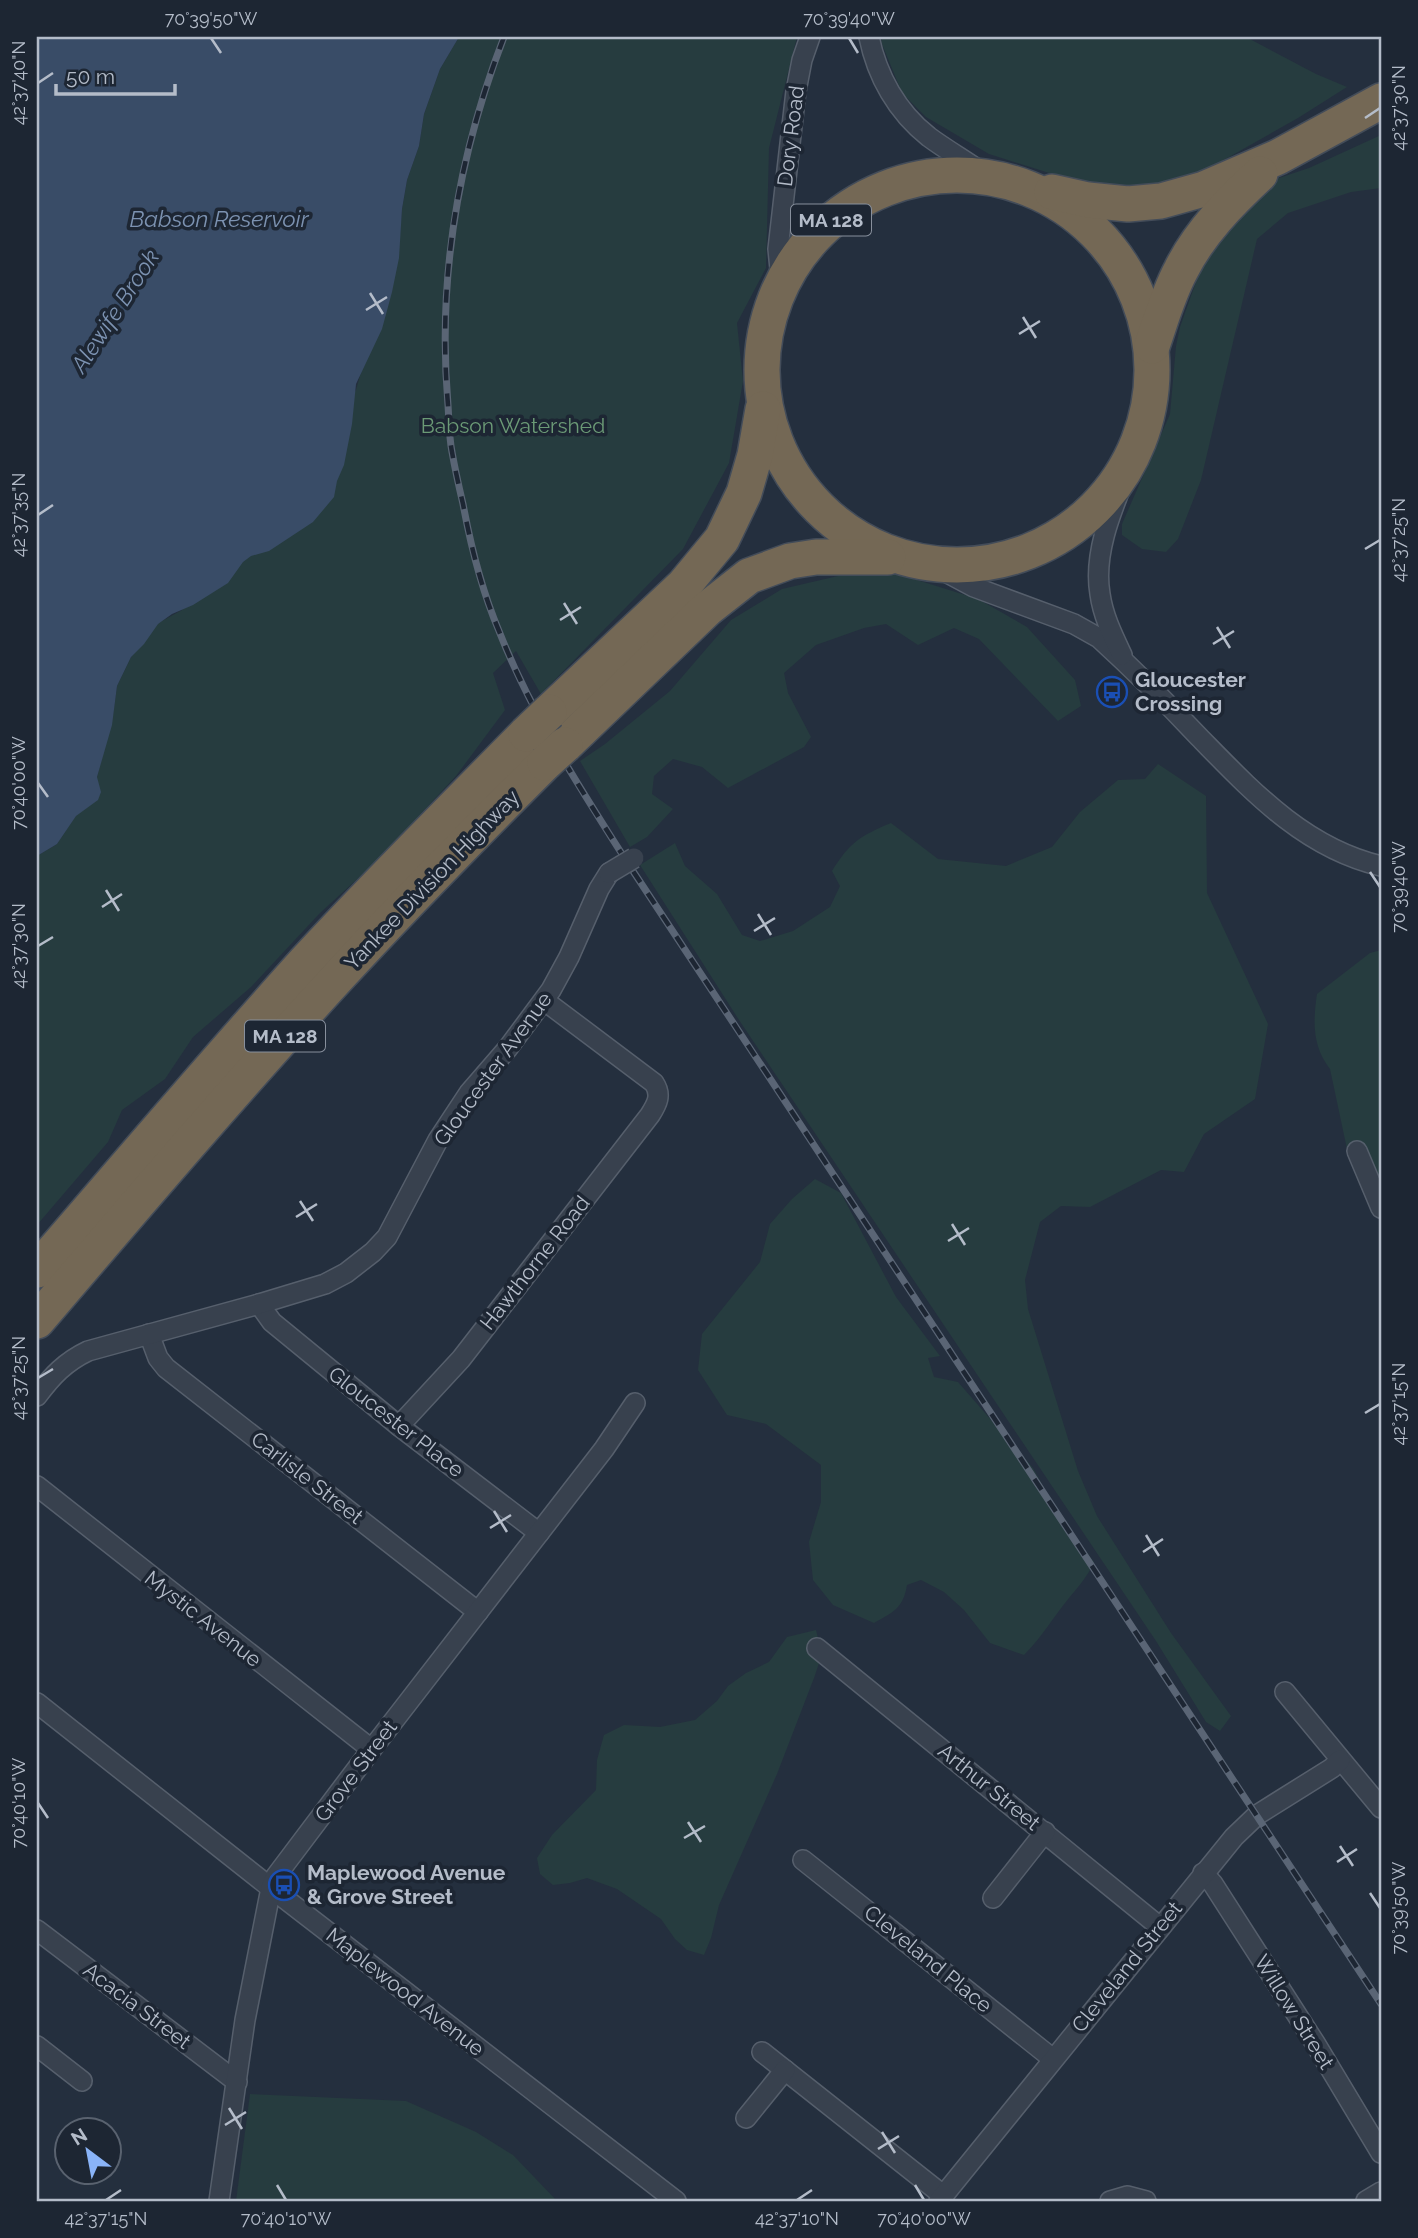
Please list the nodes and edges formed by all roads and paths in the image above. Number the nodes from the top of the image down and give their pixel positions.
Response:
1 (810, 37) edge
2 (869, 37) edge
3 (1380, 102) edge
4 (1278, 157) junction
5 (987, 176) junction
6 (1025, 186) junction
7 (781, 279) junction
8 (1152, 346) junction
9 (764, 405) junction
10 (1134, 454) junction
11 (914, 561) junction
12 (1126, 663) junction
13 (634, 858) dead end
14 (1381, 866) edge
15 (545, 1001) junction
16 (1357, 1151) dead end
17 (1381, 1208) edge
18 (37, 1269) edge
19 (259, 1304) junction
20 (37, 1321) edge
21 (149, 1334) junction
22 (37, 1396) edge
23 (635, 1403) dead end
24 (399, 1426) junction
25 (37, 1486) edge
26 (539, 1533) junction
27 (478, 1612) junction
28 (817, 1648) dead end
29 (1285, 1692) dead end
30 (37, 1703) edge
31 (371, 1749) junction
32 (1340, 1760) junction
33 (1381, 1808) edge
34 (1045, 1832) junction
35 (803, 1860) dead end
36 (1203, 1873) junction
37 (271, 1888) junction
38 (993, 1898) dead end
39 (1160, 1927) junction
40 (39, 1936) edge
41 (37, 2046) edge
42 (762, 2052) dead end
43 (1053, 2059) junction
44 (785, 2070) junction
45 (82, 2081) dead end
46 (237, 2082) junction
47 (746, 2119) dead end
48 (1381, 2153) edge
49 (1381, 2192) edge
50 (941, 2199) edge
51 (219, 2201) edge
52 (676, 2201) edge
53 (1110, 2201) edge
54 (1146, 2201) edge
55 (1366, 2201) edge

1 - 7 street, Dory Road
2 - 5 street
3 - 4 highway, MA 128
4 - 6 highway, MA 128
4 - 8 highway, MA 128
5 - 6 highway, MA 128
5 - 7 highway, MA 128
6 - 8 highway
7 - 9 highway, MA 128
8 - 10 highway, MA 128
9 - 11 highway
9 - 18 highway, Yankee Division Highway / MA 128
10 - 11 highway, MA 128
10 - 12 street
11 - 12 street
11 - 20 highway, Yankee Division Highway / MA 128
12 - 14 street
13 - 15 street, Gloucester Avenue, bridge
15 - 19 street, Gloucester Avenue
15 - 24 street, Hawthorne Road
16 - 17 street
19 - 21 street, Gloucester Avenue
19 - 24 street, Gloucester Place
21 - 22 street, Gloucester Avenue
21 - 27 street, Carlisle Street
23 - 26 street, Grove Street
24 - 26 street, Gloucester Place
25 - 31 street, Mystic Avenue
26 - 27 street, Grove Street
27 - 31 street, Grove Street
28 - 34 street, Arthur Street
29 - 32 street
30 - 37 street, Maplewood Avenue
31 - 37 street, Grove Street
32 - 33 street
32 - 36 street, Cleveland Street
34 - 38 street
34 - 39 street, Arthur Street
35 - 43 street, Cleveland Place
36 - 39 street, Cleveland Street
36 - 48 street, Willow Street
37 - 46 street, Grove Street
37 - 52 street, Maplewood Avenue
39 - 43 street, Cleveland Street
40 - 46 street, Acacia Street
41 - 45 street
42 - 44 street
43 - 50 street, Cleveland Street
44 - 47 street
44 - 50 street
46 - 51 street, Grove Street
49 - 55 street
53 - 54 street

